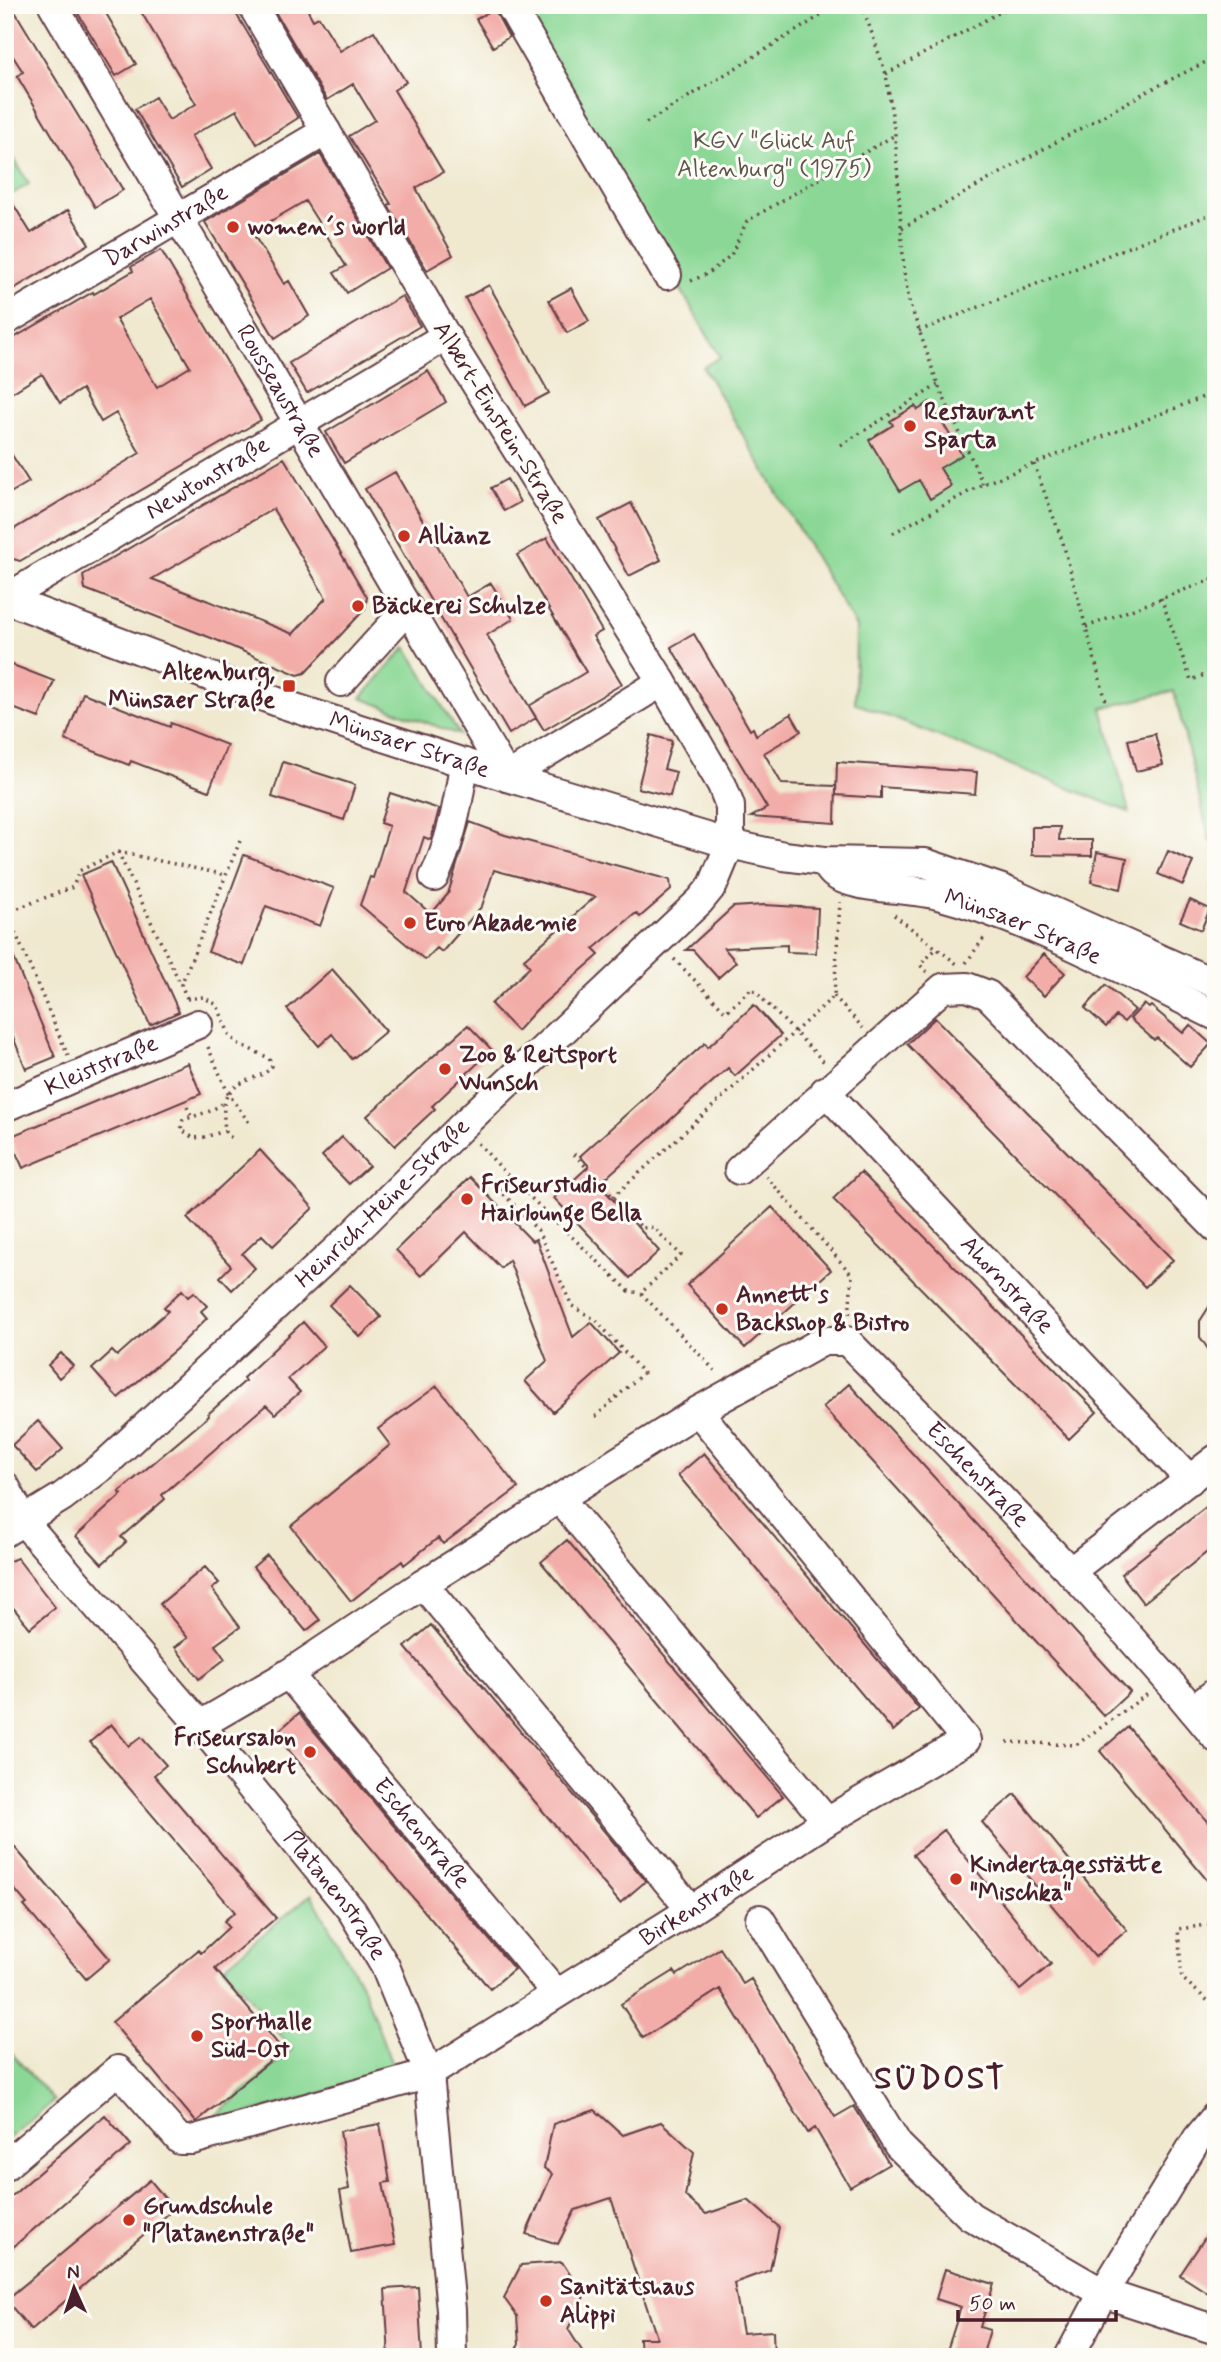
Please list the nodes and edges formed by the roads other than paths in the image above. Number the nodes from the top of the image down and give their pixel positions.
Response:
1 (53, 5) edge
2 (252, 5) edge
3 (510, 5) edge
4 (326, 131) junction
5 (178, 220) junction
6 (667, 275) road end
7 (5, 321) edge
8 (446, 336) junction
9 (299, 425) junction
10 (5, 599) edge
11 (408, 608) junction
12 (341, 682) dead end
13 (662, 682) junction
14 (464, 763) junction
15 (507, 777) junction
16 (730, 844) junction
17 (824, 861) junction
18 (434, 877) dead end
19 (1216, 984) edge
20 (192, 1011) road end
21 (1216, 1016) edge
22 (833, 1085) junction
23 (5, 1107) edge
24 (745, 1164) road end
25 (1216, 1228) edge
26 (698, 1411) junction
27 (1216, 1459) edge
28 (1190, 1480) junction
29 (5, 1486) edge
30 (560, 1499) junction
31 (15, 1527) edge
32 (1070, 1572) junction
33 (423, 1584) junction
34 (288, 1674) junction
35 (1216, 1692) edge
36 (1193, 1710) junction
37 (200, 1725) junction
38 (1216, 1738) edge
39 (827, 1821) junction
40 (691, 1910) junction
41 (760, 1919) dead end
42 (556, 1993) junction
43 (429, 2074) junction
44 (1216, 2116) edge
45 (5, 2166) edge
46 (1103, 2293) junction
47 (1216, 2330) edge
48 (453, 2357) edge
49 (1069, 2357) edge

1 - 5 street, Rousseaustraße
2 - 4 street, Albert-Einstein-Straße
3 - 6 street
4 - 5 street, Darwinstraße
4 - 8 street, Albert-Einstein-Straße
5 - 7 street, Darwinstraße
5 - 9 street, Rousseaustraße
8 - 9 street, Newtonstraße
8 - 13 street, Albert-Einstein-Straße
9 - 10 street, Newtonstraße
9 - 11 street, Rousseaustraße
10 - 14 street, Münsaer Straße
11 - 12 street
11 - 15 street, Rousseaustraße
13 - 15 street
13 - 16 street, Albert-Einstein-Straße
14 - 15 street, Münsaer Straße
14 - 18 street
15 - 16 street, Münsaer Straße
16 - 17 street, Münsaer Straße
16 - 31 street, Heinrich-Heine-Straße
17 - 19 street, Münsaer Straße
17 - 21 street, Münsaer Straße
20 - 23 street, Kleiststraße
22 - 24 street
22 - 25 street
22 - 28 street, Ahornstraße
26 - 30 street
26 - 32 street, Eschenstraße
26 - 39 street, Birkenstraße
27 - 28 street
28 - 32 street
29 - 31 street, Platanenstraße
30 - 33 street
30 - 39 street
31 - 37 street, Platanenstraße
32 - 36 street, Eschenstraße
33 - 34 street
33 - 40 street
34 - 37 street
34 - 42 street, Eschenstraße
35 - 36 street
36 - 38 street, Eschenstraße
37 - 43 street, Platanenstraße
39 - 40 street, Birkenstraße
40 - 42 street, Birkenstraße
41 - 46 street, Birkenstraße
42 - 43 street, Birkenstraße
43 - 45 street, Birkenstraße
43 - 48 street, Platanenstraße
44 - 46 street
46 - 47 street, Birkenstraße
46 - 49 street

